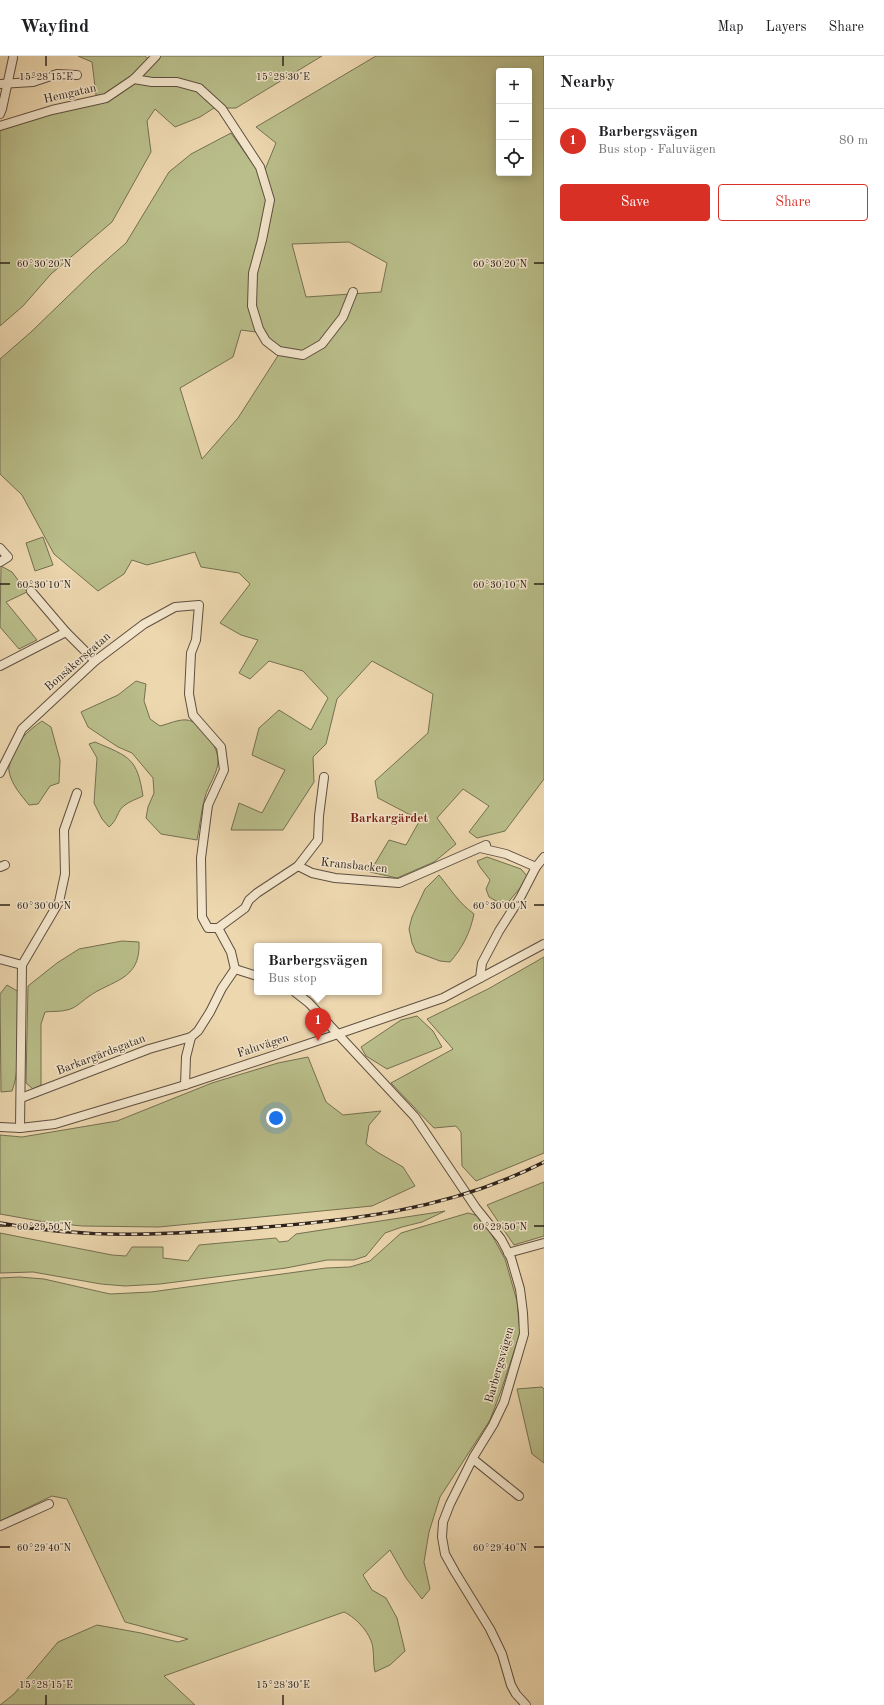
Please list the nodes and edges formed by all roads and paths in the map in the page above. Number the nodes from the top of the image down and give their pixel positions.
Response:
1 (156, 56) edge
2 (13, 58) dead end
3 (77, 75) dead end
4 (134, 79) junction
5 (4, 83) edge
6 (0, 114) edge
7 (0, 126) edge
8 (353, 292) dead end
9 (0, 548) edge
10 (0, 562) edge
11 (31, 591) dead end
12 (66, 632) junction
13 (96, 661) junction
14 (0, 666) edge
15 (0, 773) edge
16 (324, 777) dead end
17 (77, 793) dead end
18 (544, 856) edge
19 (298, 866) junction
20 (536, 867) junction
21 (218, 928) junction
22 (544, 944) edge
23 (0, 959) edge
24 (22, 965) junction
25 (236, 969) junction
26 (254, 975) edge
27 (480, 978) junction
28 (299, 995) edge
29 (338, 1034) junction
30 (191, 1038) junction
31 (185, 1085) junction
32 (21, 1098) junction
33 (0, 1127) edge
34 (20, 1128) junction
35 (544, 1243) edge
36 (508, 1253) junction
37 (472, 1459) junction
38 (519, 1496) dead end
39 (50, 1504) dead end
40 (0, 1526) edge
41 (526, 1705) edge

1 - 4 street, Hemgatan
2 - 5 street
3 - 5 street
4 - 7 street, Hemgatan
4 - 8 street
5 - 6 street
9 - 10 street
11 - 12 street
12 - 13 street
12 - 14 street
13 - 15 street, Bonsåkersgatan
13 - 21 street, Bonsåkersgatan
16 - 19 street
17 - 24 street
18 - 20 street
19 - 20 street, Kransbacken
19 - 21 street
20 - 27 street
21 - 25 street
22 - 27 street, Faluvägen
23 - 24 street
24 - 32 street
25 - 26 street
25 - 30 street
27 - 29 street, Faluvägen
28 - 29 street, Barbergsvägen
29 - 31 street, Faluvägen
29 - 36 street, Barbergsvägen
30 - 31 street
30 - 32 street, Barkargärdsgatan
31 - 34 street, Faluvägen
32 - 34 street
33 - 34 street, Faluvägen
35 - 36 street
36 - 37 street, Barbergsvägen
37 - 38 street
37 - 41 street, Barbergsvägen
39 - 40 street

